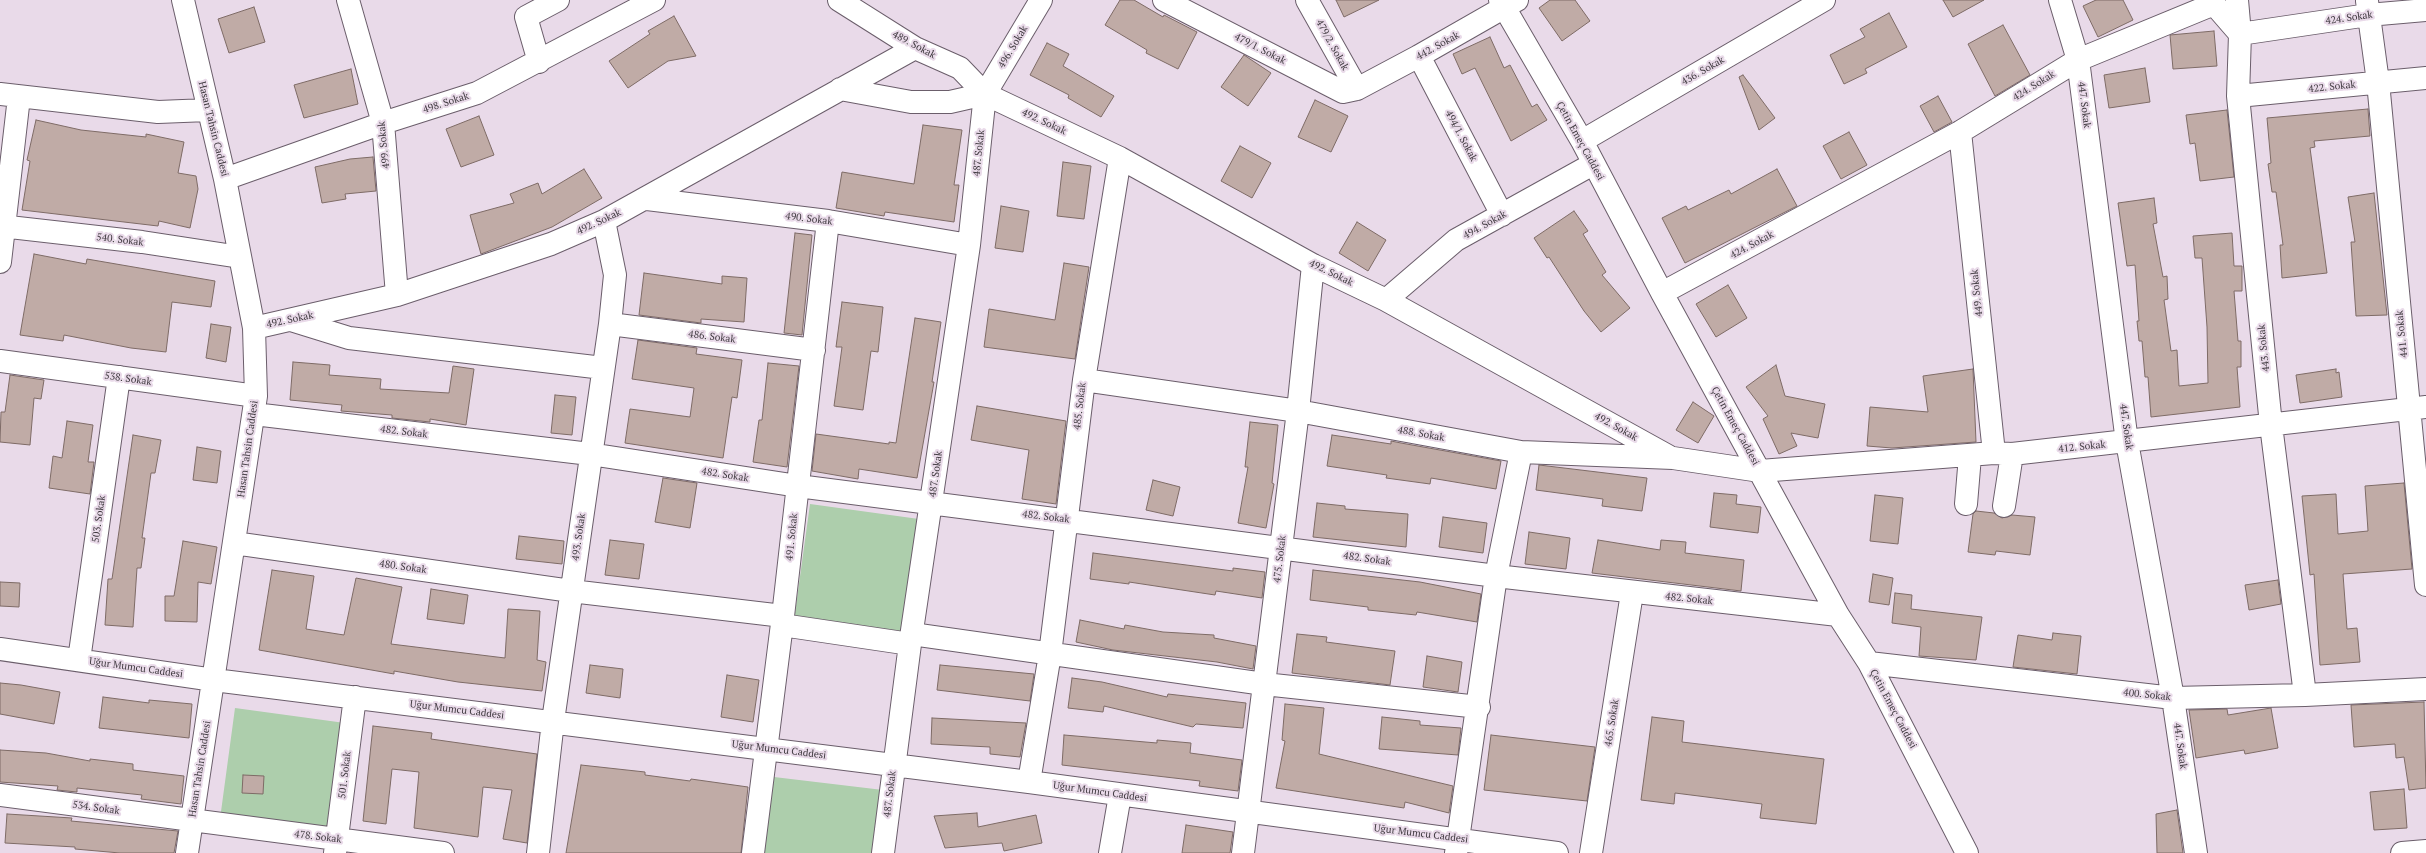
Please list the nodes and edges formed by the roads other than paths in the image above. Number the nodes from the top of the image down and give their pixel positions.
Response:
1 (183, 0) edge
2 (348, 0) edge
3 (558, 0) edge
4 (654, 0) edge
5 (839, 0) edge
6 (1041, 0) edge
7 (1164, 0) edge
8 (1307, 0) edge
9 (1824, 0) edge
10 (2060, 0) edge
11 (2230, 0) edge
12 (2237, 0) edge
13 (1507, 3) edge
14 (2367, 8) edge
15 (2426, 10) edge
16 (2240, 34) junction
17 (915, 48) junction
18 (1419, 56) junction
19 (2078, 60) junction
20 (539, 62) junction
21 (2426, 78) edge
22 (2378, 82) junction
23 (840, 89) junction
24 (1357, 89) junction
25 (985, 94) junction
26 (9, 96) edge
27 (2238, 96) junction
28 (208, 110) junction
29 (383, 123) junction
30 (1960, 132) junction
31 (1582, 141) junction
32 (1120, 158) junction
33 (1593, 164) junction
34 (226, 179) junction
35 (647, 199) junction
36 (1502, 215) junction
37 (604, 221) junction
38 (828, 221) junction
39 (2, 226) edge
40 (969, 245) junction
41 (240, 257) junction
42 (0, 262) edge
43 (1313, 264) junction
44 (1662, 293) junction
45 (397, 295) junction
46 (1386, 300) junction
47 (290, 320) junction
48 (610, 324) junction
49 (254, 328) junction
50 (814, 350) junction
51 (0, 361) edge
52 (603, 368) junction
53 (119, 378) junction
54 (1084, 380) junction
55 (255, 405) junction
56 (2418, 408) edge
57 (1298, 411) junction
58 (2272, 425) junction
59 (2128, 442) junction
60 (1521, 452) junction
61 (590, 454) junction
62 (2003, 454) junction
63 (1970, 456) junction
64 (1673, 458) junction
65 (1760, 471) junction
66 (798, 486) junction
67 (932, 502) junction
68 (1966, 504) dead end
69 (2004, 506) dead end
70 (1066, 520) junction
71 (234, 543) junction
72 (1282, 547) junction
73 (2424, 559) edge
74 (1496, 576) junction
75 (2426, 585) edge
76 (571, 591) junction
77 (1632, 593) junction
78 (1838, 614) junction
79 (783, 620) junction
80 (911, 639) junction
81 (0, 650) edge
82 (1050, 654) junction
83 (79, 660) junction
84 (1869, 663) junction
85 (214, 680) junction
86 (1264, 684) junction
87 (2426, 689) edge
88 (2305, 695) junction
89 (355, 697) junction
90 (2173, 698) junction
91 (1479, 707) junction
92 (553, 721) junction
93 (766, 748) junction
94 (894, 764) junction
95 (1029, 782) junction
96 (0, 795) edge
97 (1120, 795) junction
98 (1248, 812) junction
99 (192, 821) junction
100 (336, 846) edge
101 (1457, 846) edge
102 (2426, 851) edge
103 (187, 853) edge
104 (443, 853) edge
105 (538, 853) edge
106 (753, 853) edge
107 (883, 853) edge
108 (1110, 853) edge
109 (1243, 853) edge
110 (1558, 853) edge
111 (1591, 853) edge
112 (1967, 853) edge
113 (2196, 853) edge
114 (2402, 853) edge

1 - 28 street, Hasan Tahsin Caddesi
2 - 29 street, 499. Sokak
3 - 20 street
4 - 20 street, 498. Sokak
5 - 17 street, 489. Sokak
6 - 25 street, 496. Sokak
7 - 24 street, 479/1. Sokak
8 - 24 street, 479/2. Sokak
9 - 31 street, 436. Sokak
10 - 19 street, 447. Sokak
11 - 16 street
12 - 16 street, 443. Sokak
13 - 18 street, 442. Sokak
13 - 31 street, Çetin Emeç Caddesi
14 - 15 street, 424. Sokak
14 - 16 street, 424. Sokak
14 - 22 street, 441. Sokak
16 - 19 street, 424. Sokak
16 - 27 street, 443. Sokak
17 - 23 street, 492. Sokak
17 - 25 street, 489. Sokak
18 - 24 street, 442. Sokak
18 - 36 street, 494/1. Sokak
19 - 30 street, 424. Sokak
19 - 59 street, 447. Sokak
20 - 29 street, 498. Sokak
21 - 22 street, 422. Sokak
22 - 27 street, 422. Sokak
22 - 56 street, 441. Sokak
23 - 25 street
23 - 35 street, 492. Sokak
25 - 32 street, 492. Sokak
25 - 40 street, 487. Sokak
26 - 28 street
26 - 39 street
27 - 58 street, 443. Sokak
28 - 34 street, Hasan Tahsin Caddesi
29 - 34 street, 498. Sokak
29 - 45 street, 499. Sokak
30 - 44 street, 424. Sokak
30 - 62 street, 449. Sokak
31 - 33 street, Çetin Emeç Caddesi
32 - 43 street, 492. Sokak
32 - 54 street, 485. Sokak
33 - 36 street, 494. Sokak
33 - 44 street, Çetin Emeç Caddesi
34 - 41 street, Hasan Tahsin Caddesi
35 - 37 street, 492. Sokak
35 - 38 street, 490. Sokak
36 - 46 street, 494. Sokak
37 - 45 street, 492. Sokak
37 - 48 street, 493. Sokak
38 - 40 street, 490. Sokak
38 - 50 street, 491. Sokak
39 - 41 street, 540. Sokak
39 - 42 street
40 - 67 street, 487. Sokak
41 - 49 street, Hasan Tahsin Caddesi
43 - 46 street, 492. Sokak
43 - 57 street, 475. Sokak
44 - 65 street, Çetin Emeç Caddesi
45 - 47 street, 492. Sokak
46 - 64 street, 492. Sokak
47 - 49 street, 492. Sokak
47 - 52 street
48 - 50 street, 486. Sokak
48 - 52 street, 493. Sokak
49 - 55 street, Hasan Tahsin Caddesi
50 - 66 street, 491. Sokak
51 - 53 street, 538. Sokak
52 - 61 street, 493. Sokak
53 - 55 street, 538. Sokak
53 - 83 street, 503. Sokak
54 - 57 street, 488. Sokak
54 - 70 street, 485. Sokak
55 - 61 street, 482. Sokak
55 - 71 street, Hasan Tahsin Caddesi
56 - 58 street, 412. Sokak
56 - 73 street, 441. Sokak
57 - 60 street, 488. Sokak
57 - 72 street, 475. Sokak
58 - 59 street, 412. Sokak
58 - 88 street, 443. Sokak
59 - 62 street, 412. Sokak
59 - 90 street, 447. Sokak
60 - 64 street, 488. Sokak
60 - 74 street
61 - 66 street, 482. Sokak
61 - 76 street, 493. Sokak
62 - 63 street, 412. Sokak
62 - 69 street, 449. Sokak
63 - 65 street, 412. Sokak
63 - 68 street
64 - 65 street, 488. Sokak
65 - 78 street, Çetin Emeç Caddesi
66 - 67 street, 482. Sokak
66 - 79 street, 491. Sokak
67 - 70 street, 482. Sokak
67 - 80 street, 487. Sokak
70 - 72 street, 482. Sokak
70 - 82 street, 485. Sokak
71 - 76 street, 480. Sokak
71 - 85 street, Hasan Tahsin Caddesi
72 - 74 street, 482. Sokak
72 - 86 street, 475. Sokak
73 - 75 street, 441. Sokak
74 - 77 street, 482. Sokak
74 - 91 street
76 - 79 street, 480. Sokak
76 - 92 street, 493. Sokak
77 - 78 street, 482. Sokak
77 - 111 street, 465. Sokak
78 - 84 street, Çetin Emeç Caddesi
79 - 80 street, 480. Sokak
79 - 93 street, 491. Sokak
80 - 82 street, 480. Sokak
80 - 94 street, 487. Sokak
81 - 83 street, Uğur Mumcu Caddesi
82 - 86 street, 480. Sokak
82 - 95 street, 485. Sokak
83 - 85 street, Uğur Mumcu Caddesi
84 - 90 street, 400. Sokak
84 - 112 street, Çetin Emeç Caddesi
85 - 89 street, Uğur Mumcu Caddesi
85 - 99 street, Hasan Tahsin Caddesi
86 - 91 street, 480. Sokak
86 - 98 street, 475. Sokak
87 - 88 street, 400. Sokak
88 - 90 street, 400. Sokak
89 - 92 street, Uğur Mumcu Caddesi
89 - 100 street, 501. Sokak
90 - 113 street, 447. Sokak
91 - 101 street
92 - 93 street, Uğur Mumcu Caddesi
92 - 105 street, 493. Sokak
93 - 94 street, Uğur Mumcu Caddesi
93 - 106 street, 491. Sokak
94 - 95 street, Uğur Mumcu Caddesi
94 - 107 street, 487. Sokak
95 - 97 street, Uğur Mumcu Caddesi
96 - 99 street, 534. Sokak
97 - 98 street, Uğur Mumcu Caddesi
97 - 108 street
98 - 101 street, Uğur Mumcu Caddesi
98 - 109 street, 475. Sokak
99 - 100 street, 478. Sokak
99 - 103 street, Hasan Tahsin Caddesi
100 - 104 street, 478. Sokak
101 - 110 street, Uğur Mumcu Caddesi
102 - 114 street

